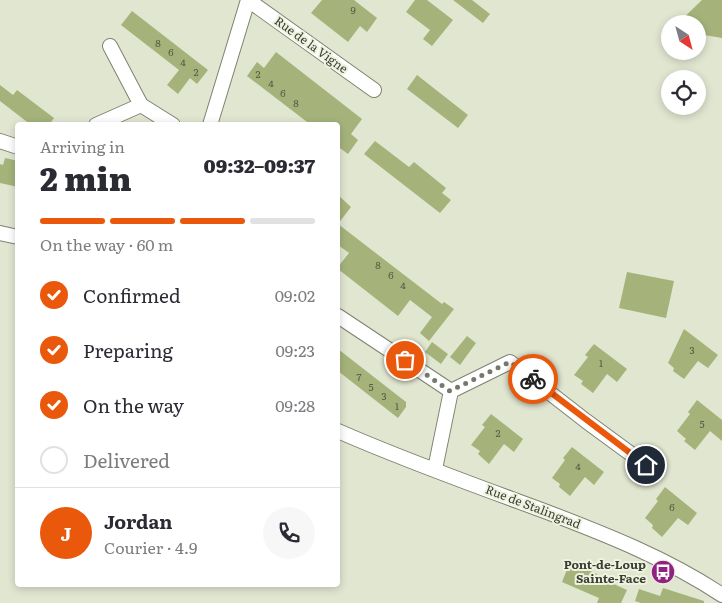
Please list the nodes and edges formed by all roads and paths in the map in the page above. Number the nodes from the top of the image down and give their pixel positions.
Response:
1 (248, 0) edge
2 (110, 46) dead end
3 (374, 90) dead end
4 (141, 105) junction
5 (103, 122) edge
6 (168, 122) edge
7 (211, 122) edge
8 (0, 141) edge
9 (15, 146) edge
10 (0, 232) edge
11 (15, 236) edge
12 (340, 317) edge
13 (450, 391) junction
14 (340, 431) edge
15 (646, 465) dead end
16 (435, 469) junction
17 (720, 595) edge

1 - 3 street, Rue de la Vigne
1 - 7 street
2 - 4 street
4 - 5 street
4 - 6 street
8 - 9 street
10 - 11 street
12 - 13 street
13 - 15 street
13 - 16 street
14 - 16 street, Rue de Stalingrad
16 - 17 street, Rue de Stalingrad

